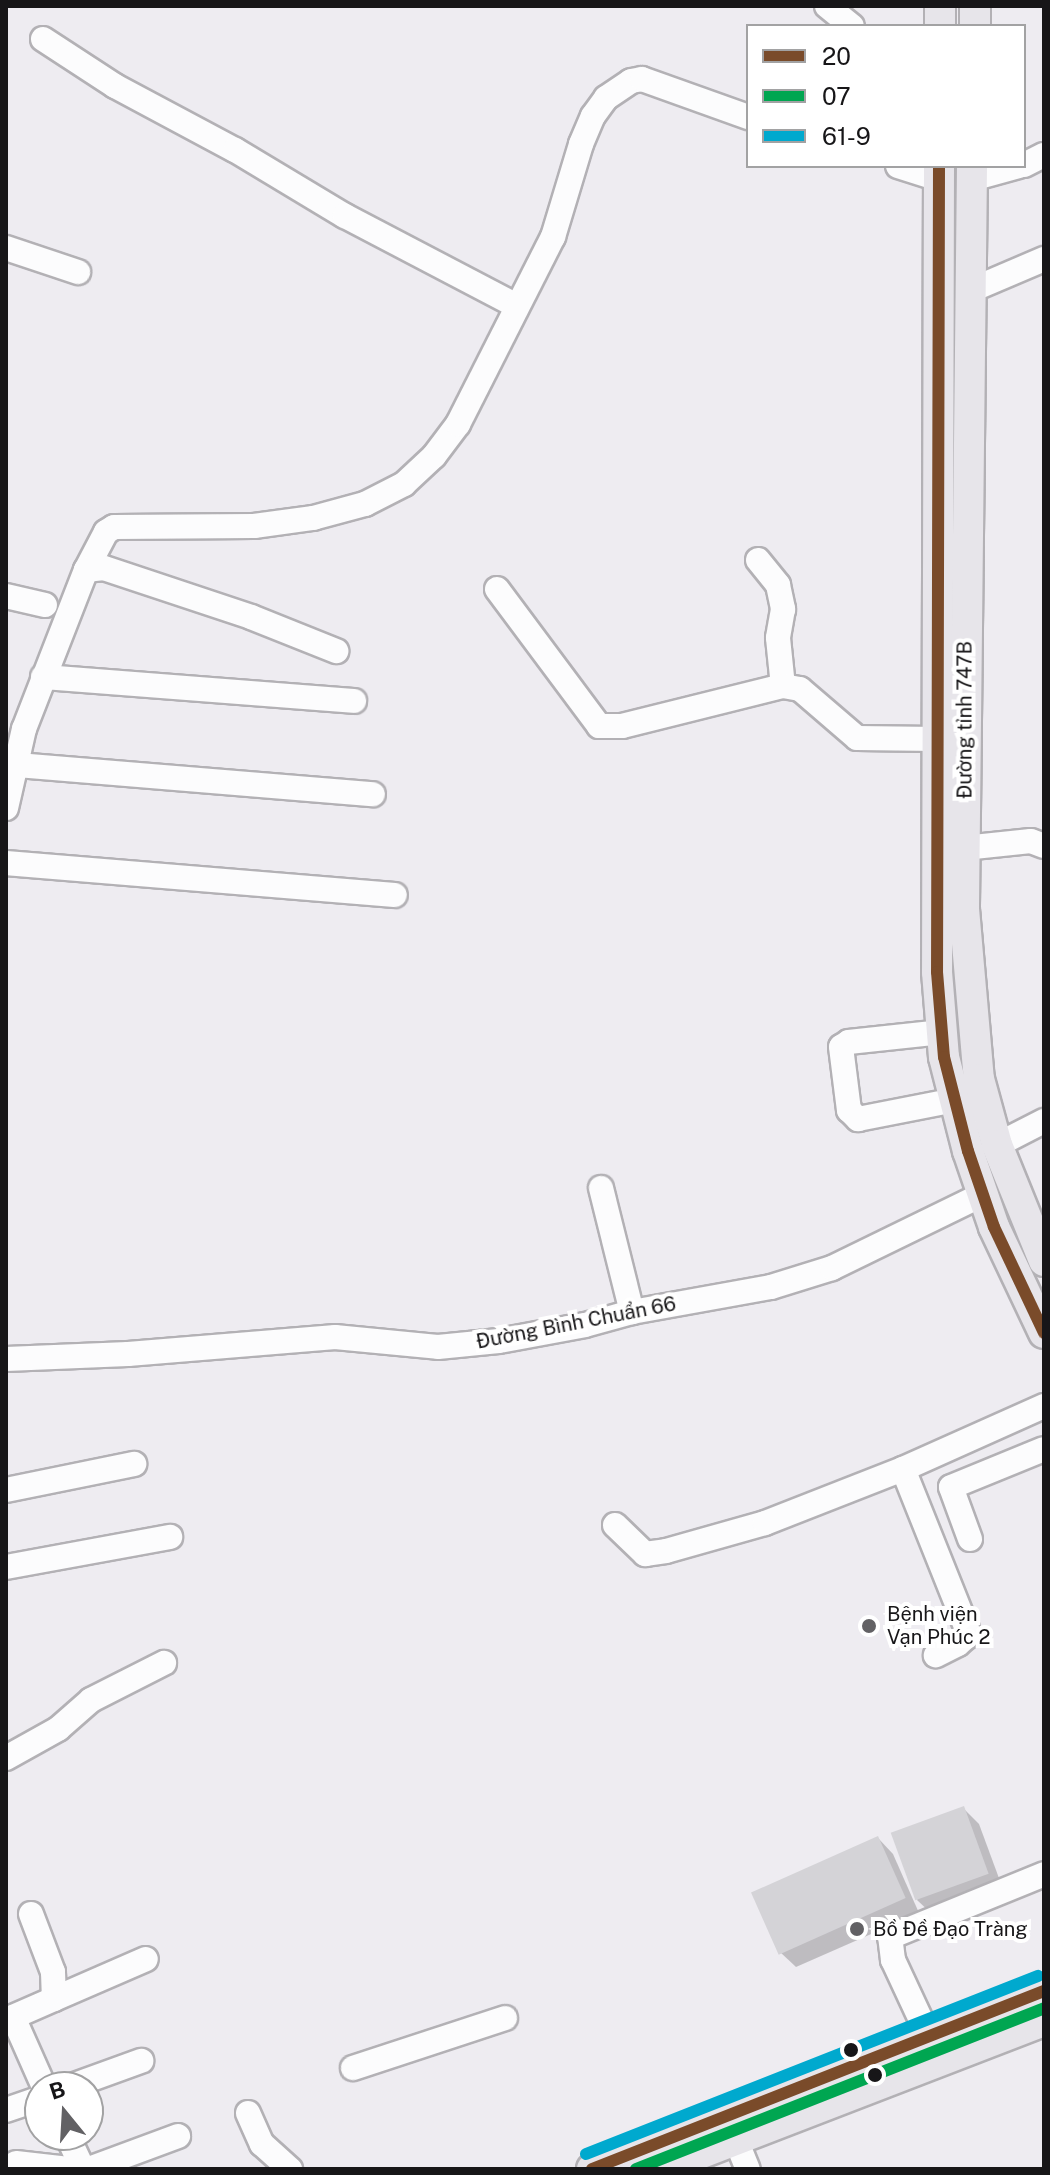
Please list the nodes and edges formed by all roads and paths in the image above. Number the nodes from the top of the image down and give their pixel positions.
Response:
1 (827, 6) edge
2 (850, 24) edge
3 (43, 39) dead end
4 (746, 116) edge
5 (910, 168) edge
6 (1003, 168) edge
7 (939, 173) edge
8 (972, 173) edge
9 (6, 248) edge
10 (1044, 259) edge
11 (78, 272) dead end
12 (969, 291) junction
13 (515, 305) junction
14 (951, 515) junction
15 (758, 560) dead end
16 (86, 570) junction
17 (497, 589) dead end
18 (6, 596) edge
19 (45, 605) dead end
20 (336, 651) dead end
21 (43, 677) junction
22 (783, 686) junction
23 (354, 701) dead end
24 (937, 739) junction
25 (12, 762) edge
26 (373, 794) dead end
27 (6, 808) edge
28 (1044, 846) edge
29 (964, 848) junction
30 (6, 863) edge
31 (395, 895) dead end
32 (942, 1032) junction
33 (955, 1100) junction
34 (1044, 1121) edge
35 (997, 1145) junction
36 (601, 1188) dead end
37 (982, 1195) junction
38 (1044, 1261) edge
39 (632, 1312) junction
40 (1044, 1333) edge
41 (6, 1359) edge
42 (1044, 1406) edge
43 (1044, 1449) edge
44 (134, 1464) dead end
45 (903, 1469) junction
46 (6, 1490) edge
47 (615, 1525) dead end
48 (170, 1537) dead end
49 (970, 1539) dead end
50 (6, 1567) edge
51 (936, 1655) dead end
52 (164, 1663) dead end
53 (6, 1758) edge
54 (1044, 1874) edge
55 (31, 1914) dead end
56 (146, 1959) dead end
57 (1044, 1991) edge
58 (54, 1999) junction
59 (9, 2010) edge
60 (505, 2018) dead end
61 (1044, 2021) edge
62 (928, 2035) junction
63 (141, 2061) dead end
64 (353, 2068) dead end
65 (37, 2071) edge
66 (104, 2074) edge
67 (248, 2113) dead end
68 (178, 2136) dead end
69 (736, 2140) junction
70 (76, 2151) edge
71 (16, 2163) dead end
72 (69, 2169) edge
73 (86, 2169) edge
74 (290, 2169) edge
75 (592, 2169) edge
76 (660, 2169) edge
77 (748, 2169) edge

1 - 2 street
3 - 13 street
4 - 13 street
5 - 7 street
6 - 8 street
7 - 14 main road, Đường tỉnh 747B
8 - 12 main road, Đường tỉnh 747B
9 - 11 street
10 - 12 street
12 - 14 main road, Đường tỉnh 747B
13 - 16 street
14 - 24 main road, Đường tỉnh 747B
14 - 29 main road, Đường tỉnh 747B
15 - 22 street
16 - 20 street
16 - 21 street
17 - 22 street
18 - 19 street
21 - 23 street
21 - 25 street
22 - 24 street
24 - 32 main road, Đường tỉnh 747B
25 - 26 street
25 - 27 street
28 - 29 street
29 - 35 main road, Đường tỉnh 747B
30 - 31 street
32 - 33 main road, Đường tỉnh 747B
32 - 33 street
33 - 37 main road, Đường tỉnh 747B
34 - 35 street
35 - 38 main road, Đường tỉnh 747B
36 - 39 street
37 - 39 street, Đường Bình Chuẩn 66
37 - 40 main road, Đường tỉnh 747B
39 - 41 street, Đường Bình Chuẩn 66
42 - 45 street
43 - 49 street
44 - 46 street
45 - 47 street
45 - 51 street
48 - 50 street
52 - 53 street
54 - 62 street
55 - 58 street
56 - 58 street
57 - 62 main road
58 - 59 street
59 - 65 street
60 - 64 street
61 - 69 main road
62 - 75 main road
63 - 66 street
67 - 74 street
68 - 73 street
69 - 76 main road
69 - 77 street
70 - 73 street
71 - 72 street

